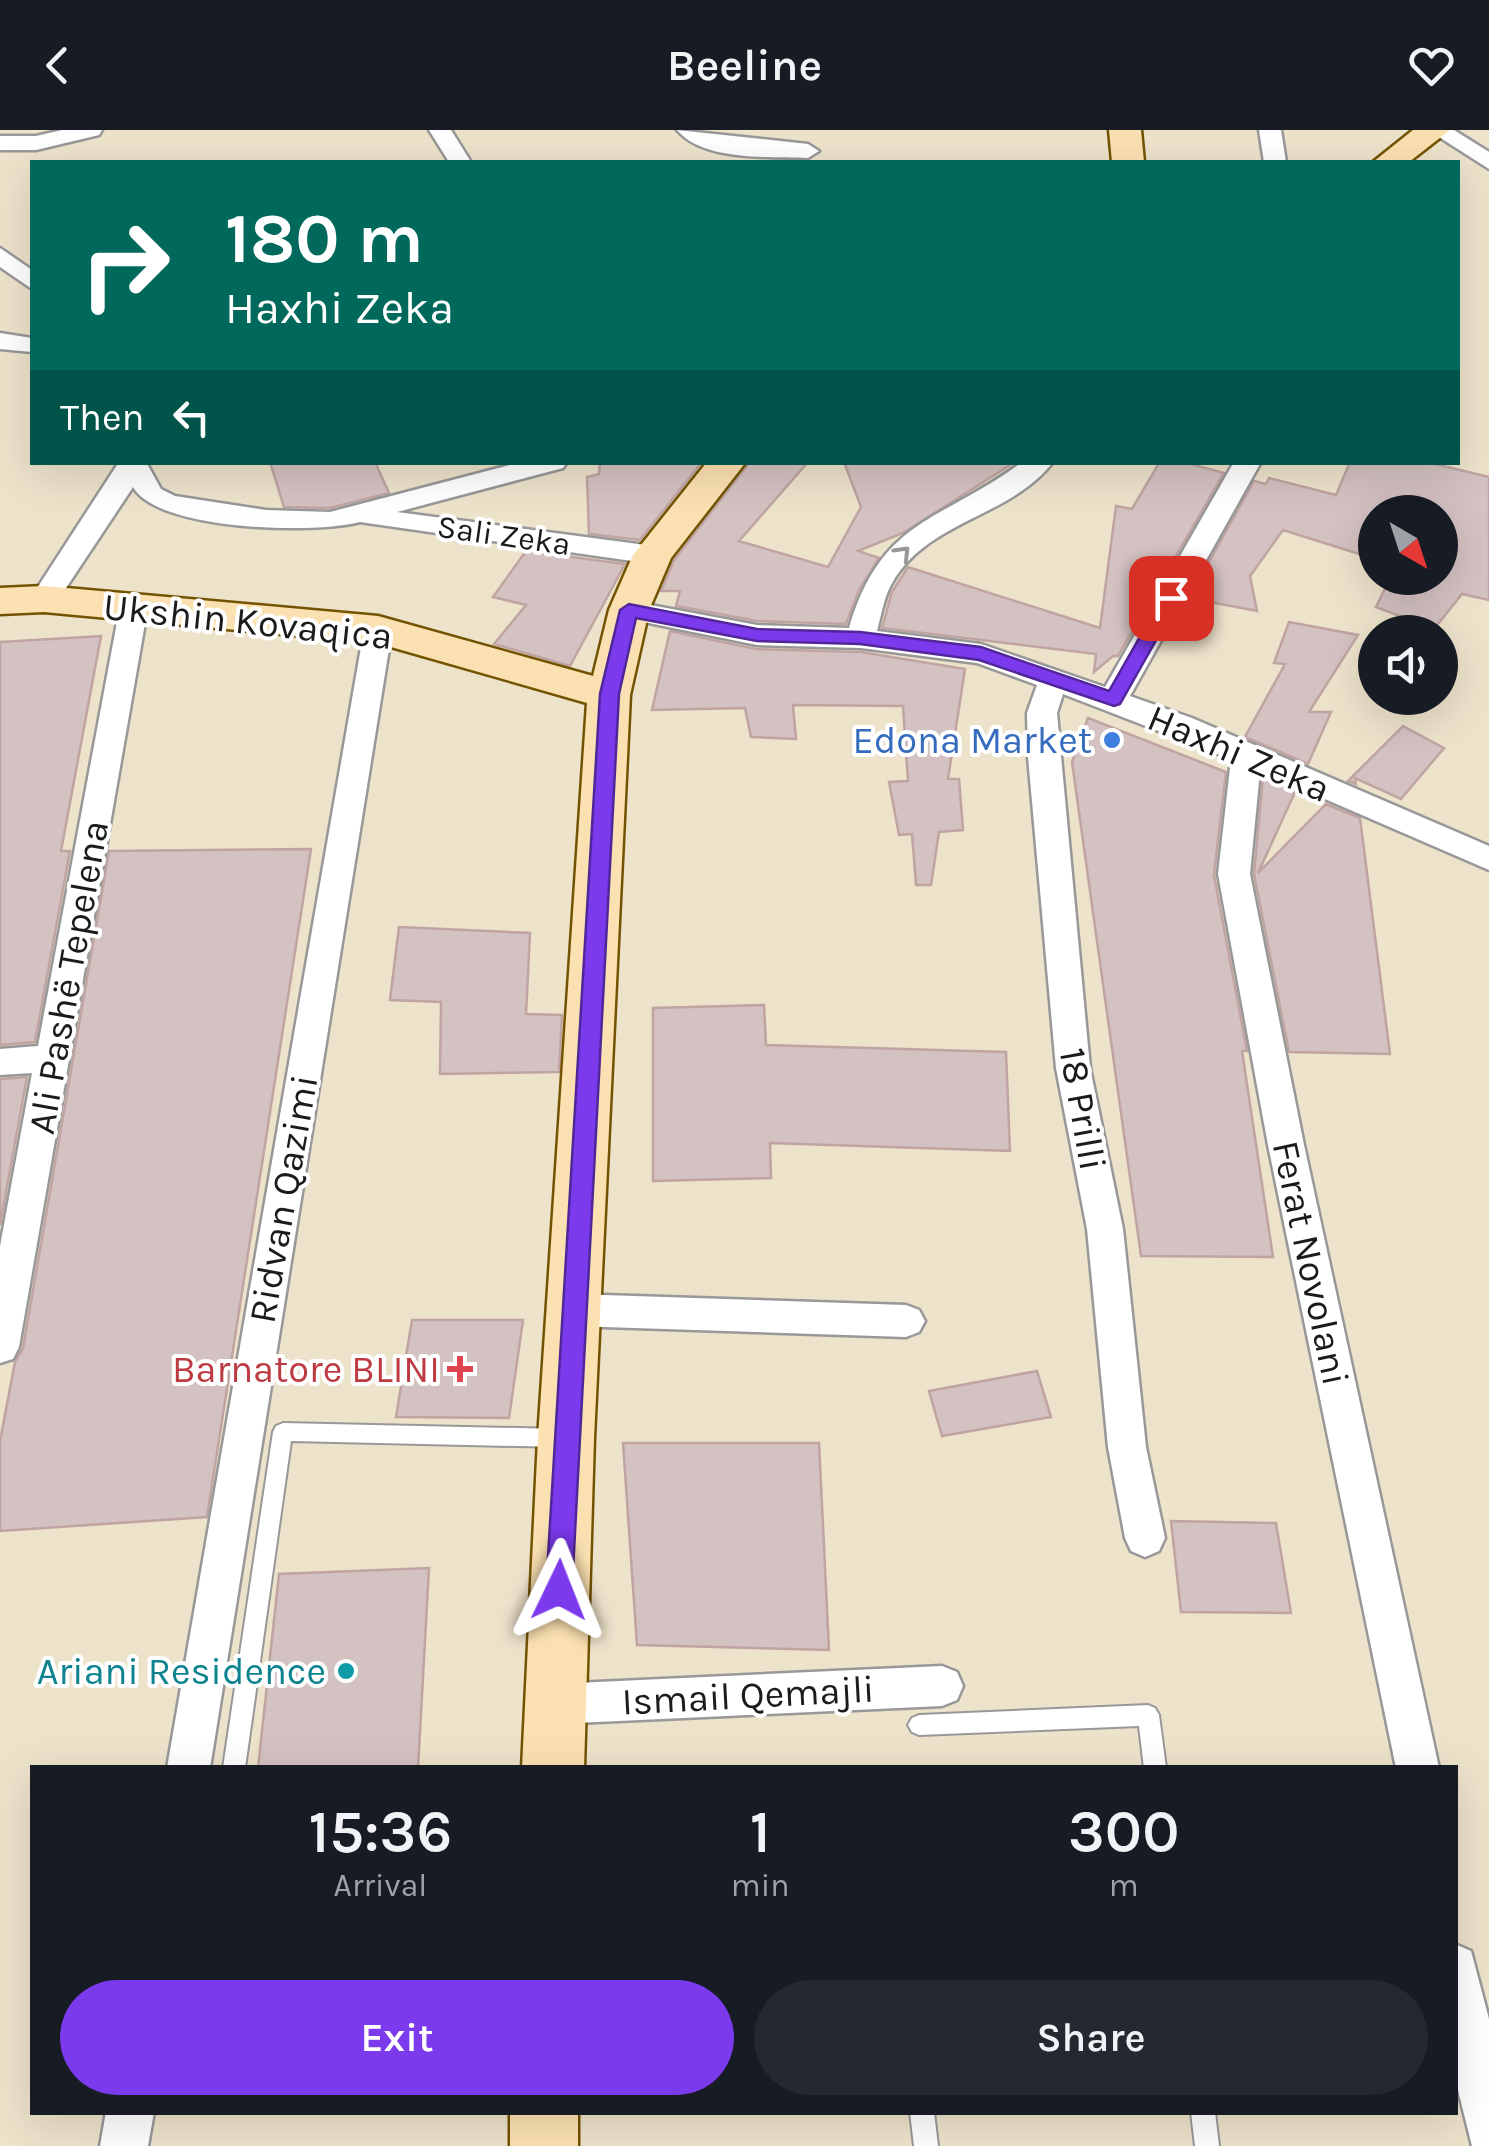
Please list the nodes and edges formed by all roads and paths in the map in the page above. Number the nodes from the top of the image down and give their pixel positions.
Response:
1 (91, 130) edge
2 (440, 130) edge
3 (688, 130) edge
4 (1125, 130) edge
5 (1270, 130) edge
6 (1437, 130) edge
7 (0, 143) edge
8 (809, 148) edge
9 (459, 160) edge
10 (1128, 160) edge
11 (1275, 160) edge
12 (1391, 160) edge
13 (1489, 162) edge
14 (0, 255) edge
15 (30, 280) edge
16 (0, 340) edge
17 (30, 345) edge
18 (132, 465) edge
19 (134, 465) edge
20 (543, 465) edge
21 (725, 465) edge
22 (1036, 465) edge
23 (1246, 465) edge
24 (355, 515) junction
25 (653, 556) junction
26 (44, 599) junction
27 (0, 601) edge
28 (134, 606) junction
29 (629, 610) junction
30 (378, 630) junction
31 (860, 638) junction
32 (1054, 679) junction
33 (609, 694) junction
34 (1114, 700) junction
35 (1246, 756) junction
36 (1489, 859) edge
37 (54, 1058) junction
38 (0, 1062) edge
39 (573, 1310) junction
40 (906, 1320) dead end
41 (0, 1347) edge
42 (566, 1438) junction
43 (1144, 1538) dead end
44 (942, 1686) dead end
45 (554, 1704) junction
46 (919, 1724) dead end
47 (189, 1765) edge
48 (234, 1765) edge
49 (553, 1765) edge
50 (1155, 1765) edge
51 (1417, 1765) edge
52 (1458, 1981) edge
53 (129, 2115) edge
54 (544, 2115) edge
55 (922, 2115) edge
56 (1202, 2115) edge
57 (1489, 2129) edge
58 (124, 2146) edge
59 (544, 2146) edge
60 (926, 2146) edge
61 (1207, 2146) edge

1 - 7 street
2 - 9 street
3 - 8 street
4 - 10 main road
5 - 11 street
6 - 12 main road
6 - 13 street
14 - 15 street
16 - 17 street
18 - 26 street
19 - 24 street, Sali Zeka
20 - 24 street, Sali Zeka
21 - 25 main road
31 -> 22 street
23 - 34 street
24 - 25 street, Sali Zeka
25 - 29 main road
26 - 27 main road, Ukshin Kovaqica
26 - 28 main road, Ukshin Kovaqica
28 - 30 main road, Ukshin Kovaqica
28 - 37 street, Ali Pashë Tepelena
29 - 31 street, Haxhi Zeka
29 - 33 main road
30 - 33 main road, Ukshin Kovaqica
30 - 47 street, Ridvan Qazimi
31 - 32 street, Haxhi Zeka
32 - 34 street, Haxhi Zeka
32 - 43 street, 18 Prilli
33 - 39 main road
34 - 35 street, Haxhi Zeka
35 - 36 street, Haxhi Zeka
35 - 51 street, Ferat Novolani
37 - 38 street
37 - 41 street, Ali Pashë Tepelena
39 - 40 street
39 - 42 main road
42 - 45 main road
42 - 48 lane
44 - 45 street, Ismail Qemajli
45 - 49 main road
46 - 50 lane
52 - 57 street
53 - 58 street
54 - 59 main road
55 - 60 lane
56 - 61 lane

